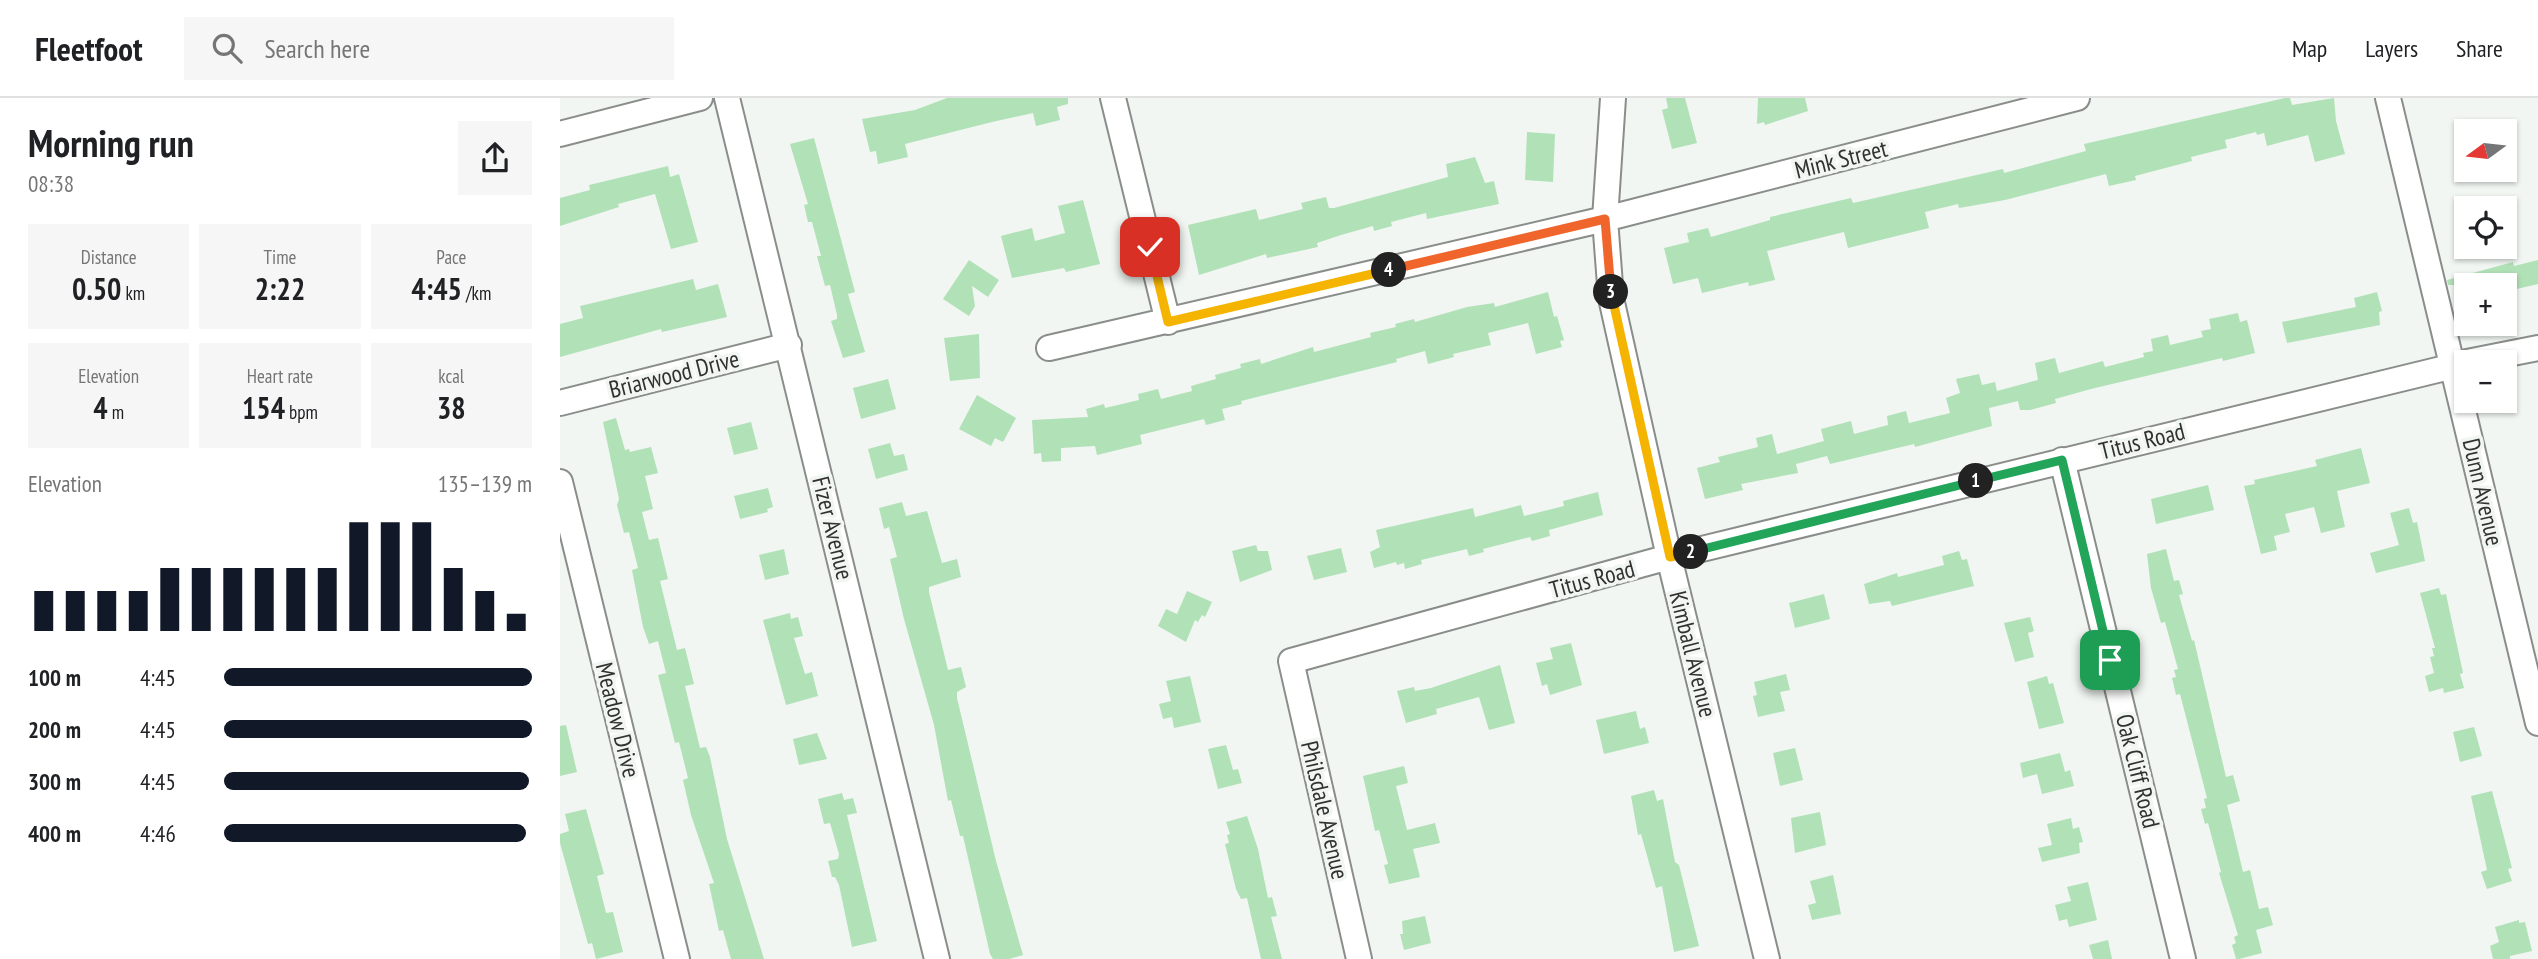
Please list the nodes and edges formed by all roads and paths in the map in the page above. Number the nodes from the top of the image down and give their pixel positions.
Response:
1 (700, 98) edge
2 (727, 98) edge
3 (1113, 98) edge
4 (1613, 98) edge
5 (2077, 98) edge
6 (2388, 98) edge
7 (560, 134) edge
8 (1605, 219) junction
9 (1168, 322) junction
10 (789, 345) junction
11 (1049, 348) dead end
12 (2538, 348) edge
13 (2458, 350) edge
14 (2517, 352) edge
15 (2454, 365) edge
16 (560, 403) edge
17 (2473, 413) edge
18 (2062, 460) junction
19 (560, 482) edge
20 (1670, 557) junction
21 (1290, 661) joint
22 (2538, 723) edge
23 (677, 959) edge
24 (937, 959) edge
25 (1359, 959) edge
26 (1767, 959) edge
27 (2183, 959) edge

1 - 7 street
2 - 10 street, Fizer Avenue
3 - 9 street
4 - 8 street, Kimball Avenue
5 - 8 street, Mink Street
6 - 13 street, Dunn Avenue
8 - 9 street
8 - 20 street, Kimball Avenue
9 - 11 street
10 - 16 street, Briarwood Drive
10 - 24 street, Fizer Avenue
12 - 14 street, Titus Road
15 - 18 street, Titus Road
17 - 22 street, Dunn Avenue
18 - 20 street, Titus Road
18 - 27 street, Oak Cliff Road
19 - 23 street, Meadow Drive
20 - 21 street, Titus Road
20 - 26 street, Kimball Avenue
21 - 25 street, Philsdale Avenue

